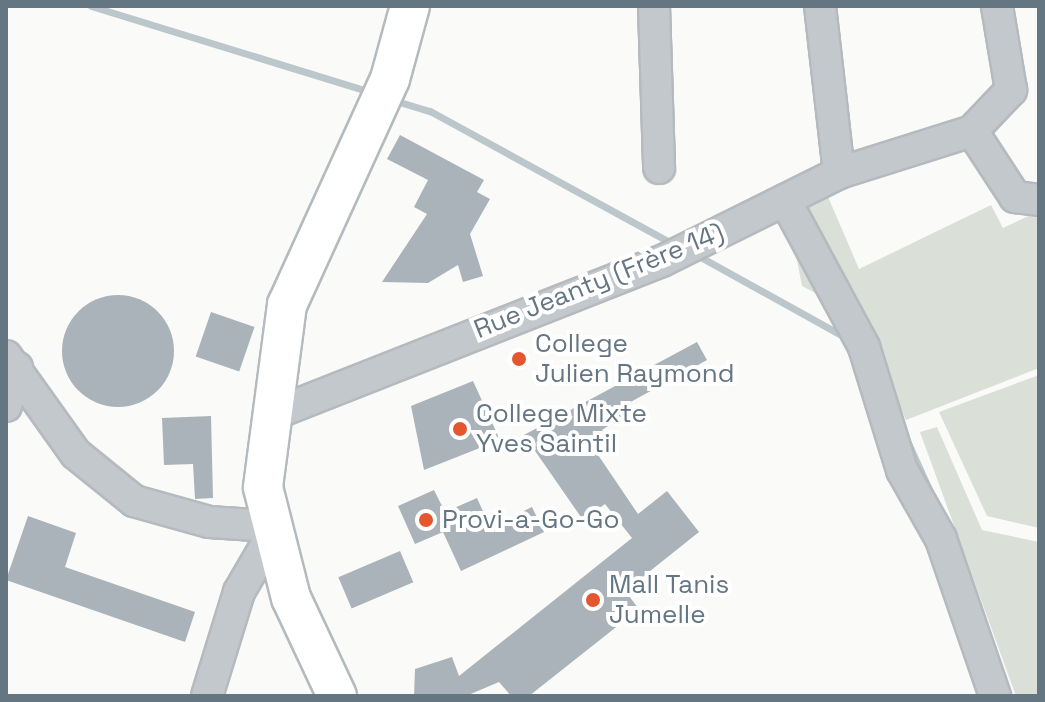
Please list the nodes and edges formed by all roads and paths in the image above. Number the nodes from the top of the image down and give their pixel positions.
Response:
1 (410, 6) edge
2 (654, 6) edge
3 (820, 6) edge
4 (997, 6) edge
5 (972, 131) junction
6 (659, 168) dead end
7 (839, 173) junction
8 (785, 200) junction
9 (1039, 200) edge
10 (12, 362) edge
11 (6, 406) edge
12 (271, 415) junction
13 (271, 530) junction
14 (207, 696) edge
15 (337, 696) edge
16 (995, 696) edge

1 - 12 main road
2 - 6 street
3 - 7 street
4 - 5 street
5 - 7 street, Rue Jeanty (Frère 14)
5 - 9 street
7 - 8 street, Rue Jeanty (Frère 14)
8 - 12 street, Rue Jeanty (Frère 14)
8 - 16 street
10 - 11 street
10 - 13 street
12 - 13 main road
13 - 14 street
13 - 15 main road

